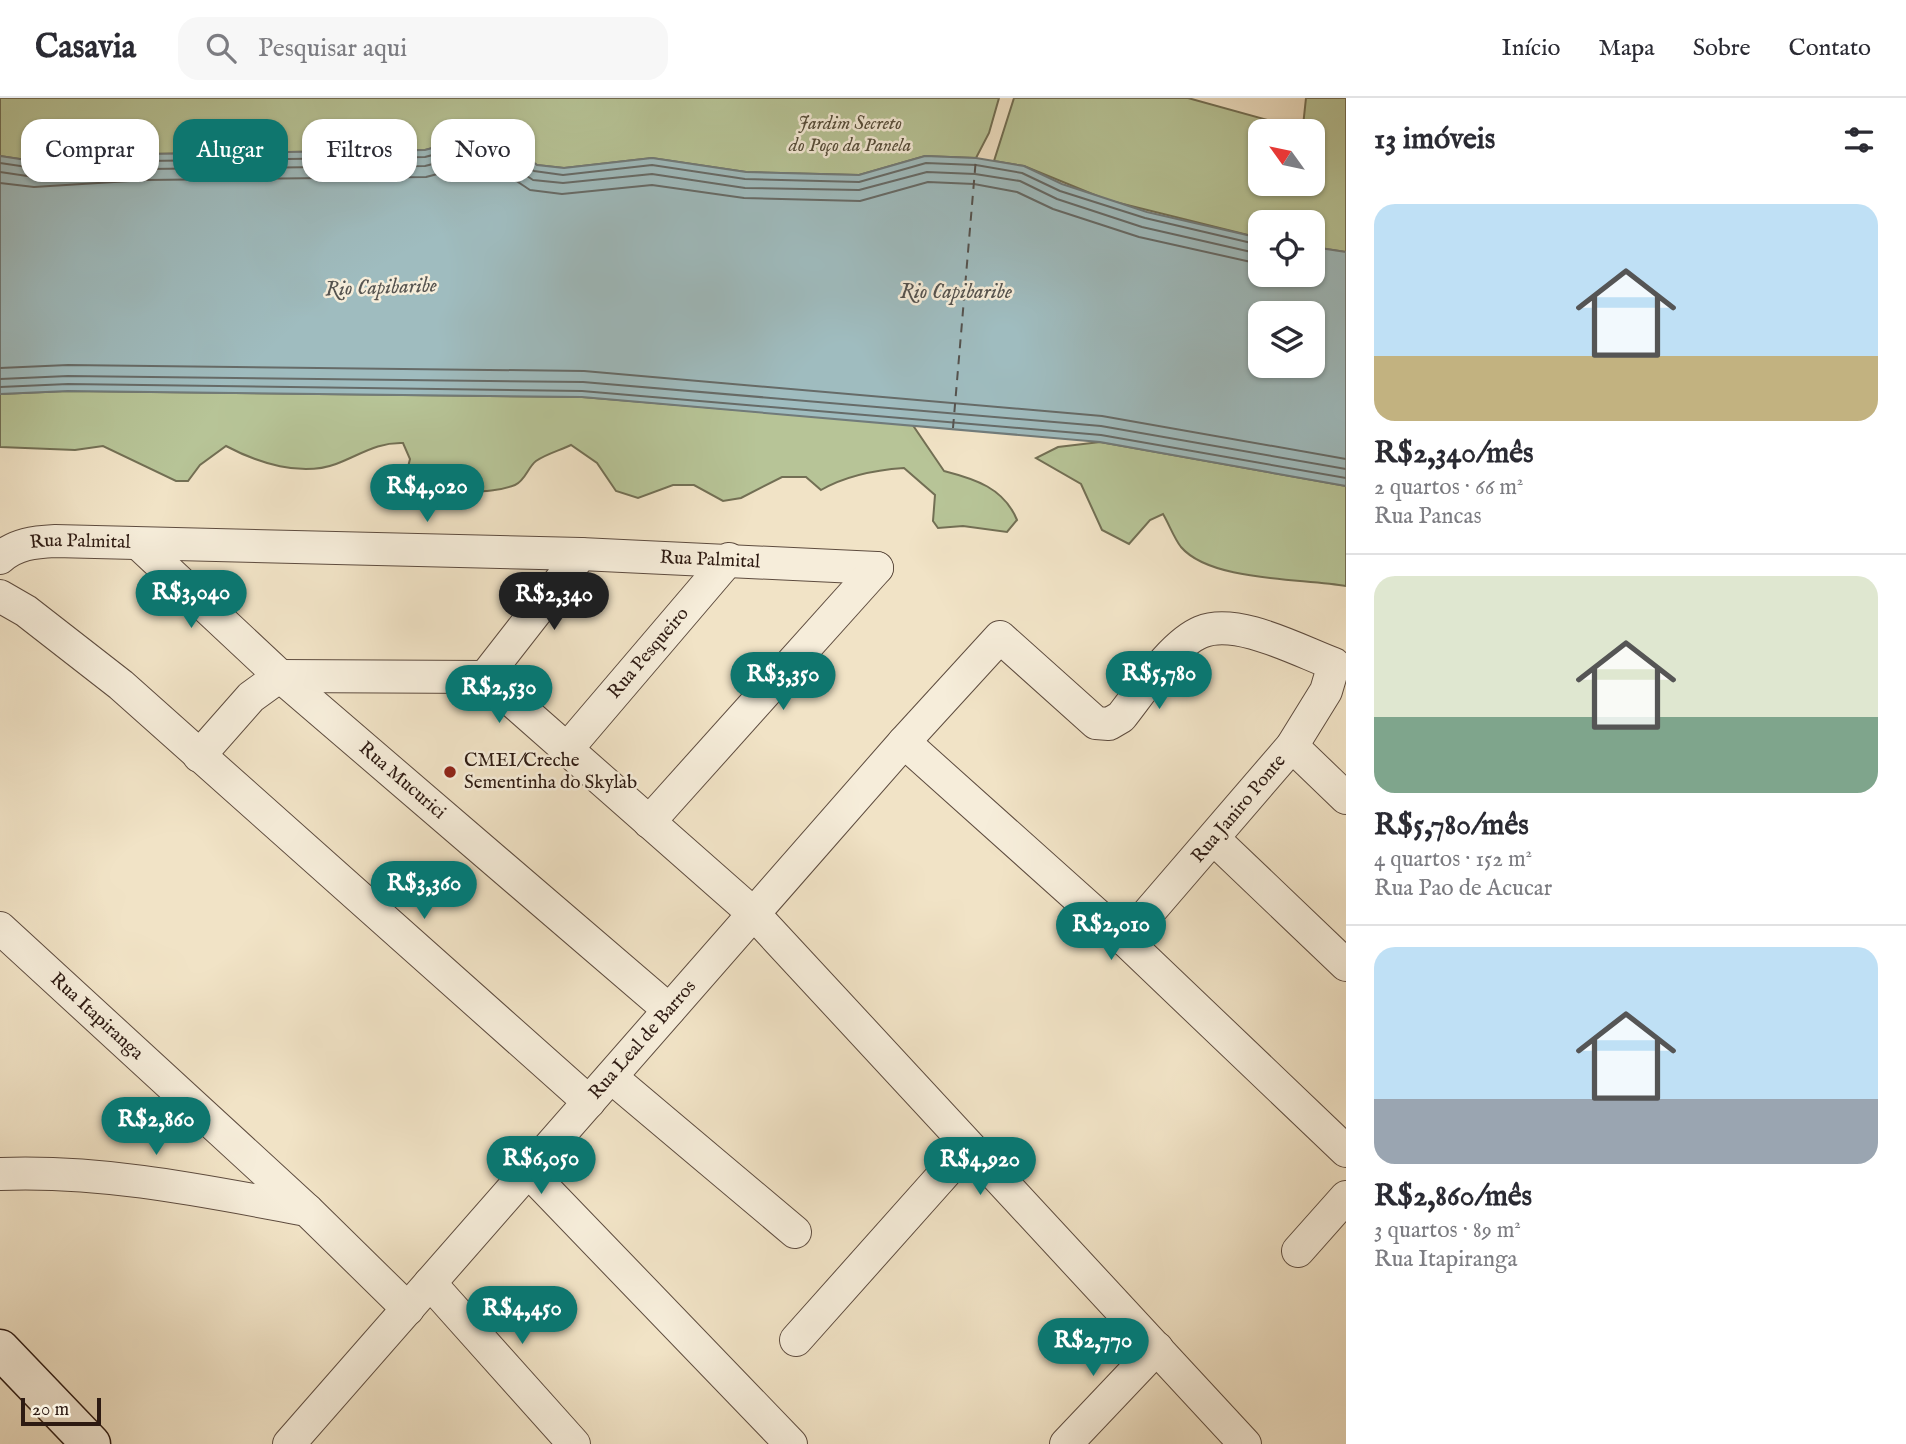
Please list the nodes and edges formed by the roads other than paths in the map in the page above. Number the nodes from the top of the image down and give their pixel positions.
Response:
1 (139, 544) junction
2 (581, 554) junction
3 (0, 558) edge
4 (729, 559) junction
5 (0, 596) edge
6 (1000, 637) joint
7 (280, 677) junction
8 (485, 677) junction
9 (904, 742) junction
10 (1292, 746) junction
11 (567, 749) junction
12 (200, 756) junction
13 (1346, 798) edge
14 (649, 822) junction
15 (1214, 839) junction
16 (754, 914) junction
17 (0, 929) edge
18 (1125, 940) junction
19 (1346, 965) edge
20 (670, 1010) junction
21 (611, 1077) junction
22 (589, 1102) junction
23 (968, 1147) junction
24 (1346, 1151) edge
25 (528, 1171) junction
26 (0, 1174) edge
27 (1346, 1197) edge
28 (307, 1210) junction
29 (795, 1232) dead end
30 (1298, 1251) dead end
31 (430, 1283) junction
32 (408, 1309) junction
33 (796, 1339) dead end
34 (1157, 1348) junction
35 (0, 1349) edge
36 (91, 1444) edge
37 (289, 1444) edge
38 (574, 1444) edge
39 (792, 1444) edge
40 (1066, 1444) edge
41 (1245, 1444) edge

1 - 2 street, Rua Palmital
1 - 3 street, Rua Palmital
1 - 7 street, Rua Mucurici
2 - 4 street, Rua Palmital
2 - 8 street
4 - 11 street, Rua Pesqueiro
4 - 14 street, Rua Palmital
5 - 12 street
6 - 9 street, Rua Leal de Barros
6 - 10 street, Rua Janiro Ponte
7 - 8 street
7 - 12 street
7 - 20 street, Rua Mucurici
8 - 11 street
9 - 16 street, Rua Leal de Barros
9 - 18 street
10 - 13 street
10 - 15 street, Rua Janiro Ponte
11 - 14 street
12 - 22 street
14 - 16 street
15 - 18 street, Rua Janiro Ponte
15 - 19 street
16 - 20 street, Rua Leal de Barros
16 - 23 street
17 - 28 street, Rua Itapiranga
18 - 24 street
20 - 21 street, Rua Leal de Barros
21 - 22 street, Rua Leal de Barros
21 - 29 street
22 - 25 street, Rua Leal de Barros
23 - 33 street
23 - 34 street
25 - 31 street, Rua Leal de Barros
25 - 39 street
26 - 28 street
27 - 30 street
28 - 32 street, Rua Itapiranga
31 - 32 street, Rua Leal de Barros
31 - 38 street
32 - 37 street, Rua Leal de Barros
34 - 40 street
34 - 41 street
35 - 36 street

